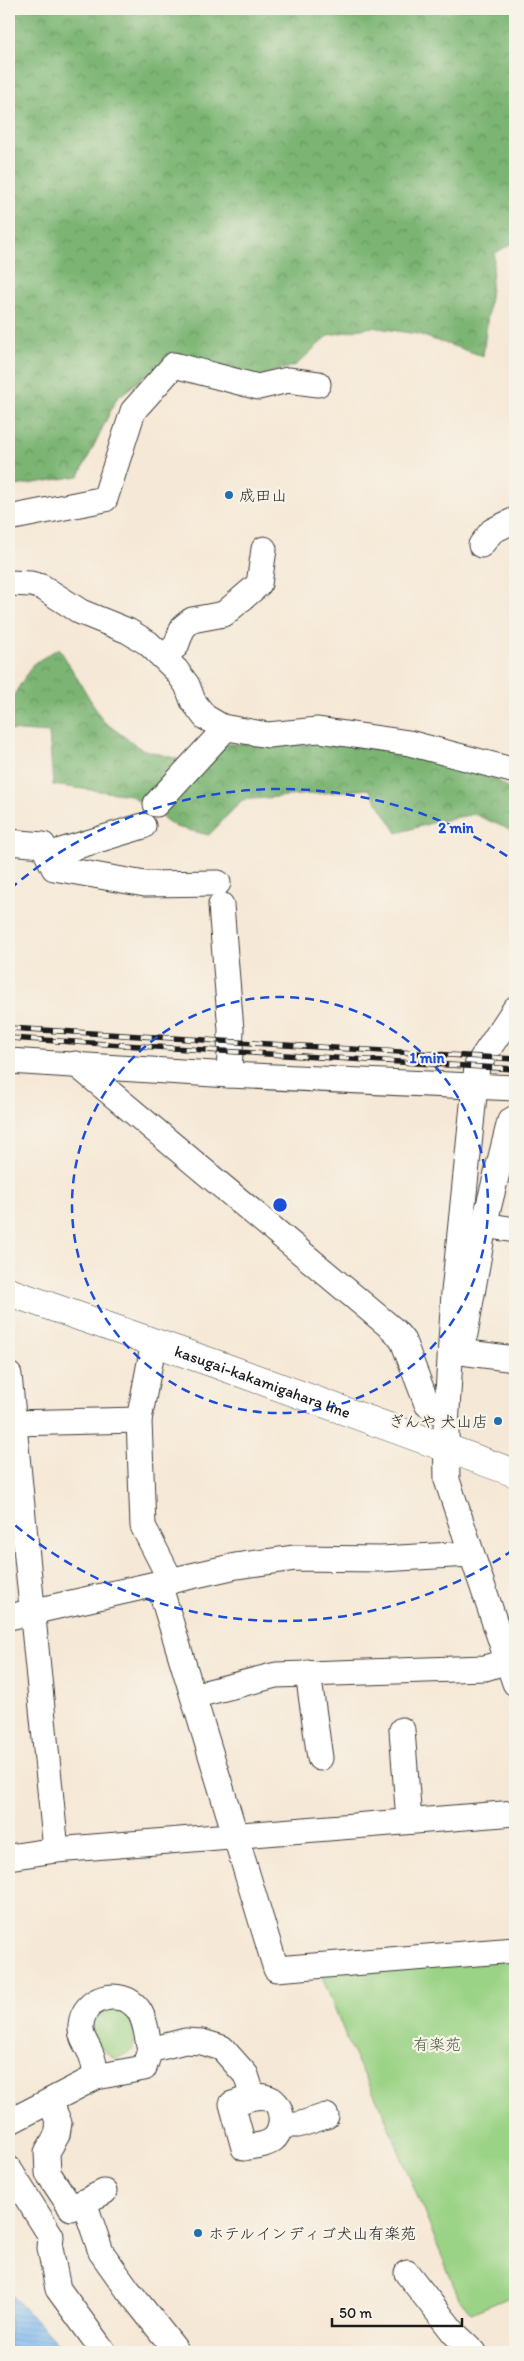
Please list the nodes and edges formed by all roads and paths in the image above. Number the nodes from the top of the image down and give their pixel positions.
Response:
1 (318, 384) dead end
2 (9, 518) edge
3 (515, 520) edge
4 (481, 545) dead end
5 (264, 549) dead end
6 (9, 583) edge
7 (164, 656) junction
8 (226, 728) junction
9 (515, 770) edge
10 (156, 804) dead end
11 (143, 826) dead end
12 (9, 842) edge
13 (59, 846) junction
14 (143, 871) dead end
15 (220, 897) junction
16 (515, 1009) edge
17 (9, 1061) edge
18 (76, 1064) junction
19 (229, 1075) junction
20 (475, 1086) junction
21 (515, 1088) edge
22 (515, 1118) edge
23 (484, 1225) junction
24 (515, 1230) edge
25 (9, 1292) edge
26 (156, 1343) junction
27 (456, 1352) junction
28 (515, 1359) edge
29 (9, 1375) edge
30 (446, 1416) junction
31 (139, 1420) junction
32 (13, 1424) junction
33 (445, 1448) junction
34 (515, 1473) edge
35 (14, 1491) edge
36 (471, 1554) junction
37 (165, 1582) junction
38 (20, 1614) edge
39 (511, 1672) edge
40 (308, 1673) junction
41 (193, 1696) junction
42 (402, 1730) dead end
43 (320, 1758) dead end
44 (515, 1813) edge
45 (409, 1821) junction
46 (234, 1834) junction
47 (56, 1850) junction
48 (9, 1857) edge
49 (515, 1950) edge
50 (150, 2050) junction
51 (96, 2077) junction
52 (253, 2097) junction
53 (50, 2101) junction
54 (326, 2116) dead end
55 (9, 2122) edge
56 (281, 2126) junction
57 (9, 2169) edge
58 (407, 2273) dead end
59 (104, 2352) edge
60 (175, 2352) edge
61 (474, 2352) edge

1 - 2 street
3 - 4 street
5 - 7 street
6 - 7 street
7 - 8 street
8 - 9 street
8 - 10 street
11 - 13 street
12 - 13 street
13 - 15 street
14 - 15 street
15 - 19 street
16 - 20 street
17 - 18 street
18 - 19 street
18 - 30 street
19 - 20 street
20 - 21 street
20 - 27 street
22 - 23 street
23 - 24 street
23 - 27 street
25 - 26 main road, kasugai-kakamigahara line
26 - 31 street
26 - 33 main road, kasugai-kakamigahara line
27 - 28 street
27 - 30 street
29 - 32 street
30 - 33 street
31 - 32 street
31 - 37 street
32 - 35 street
33 - 34 main road, kasugai-kakamigahara line
33 - 36 street
35 - 38 street
36 - 37 street
36 - 39 street
37 - 38 street
37 - 41 street
38 - 47 street
39 - 40 street
40 - 41 street
40 - 43 street
41 - 46 street
42 - 45 street
44 - 45 street
45 - 46 street
46 - 47 street
46 - 49 street
47 - 48 street
50 - 51 street
50 - 51 street
50 - 52 street
51 - 53 street
52 - 56 street
52 - 56 street
53 - 55 street
53 - 60 street
54 - 56 street
57 - 59 street
58 - 61 street

